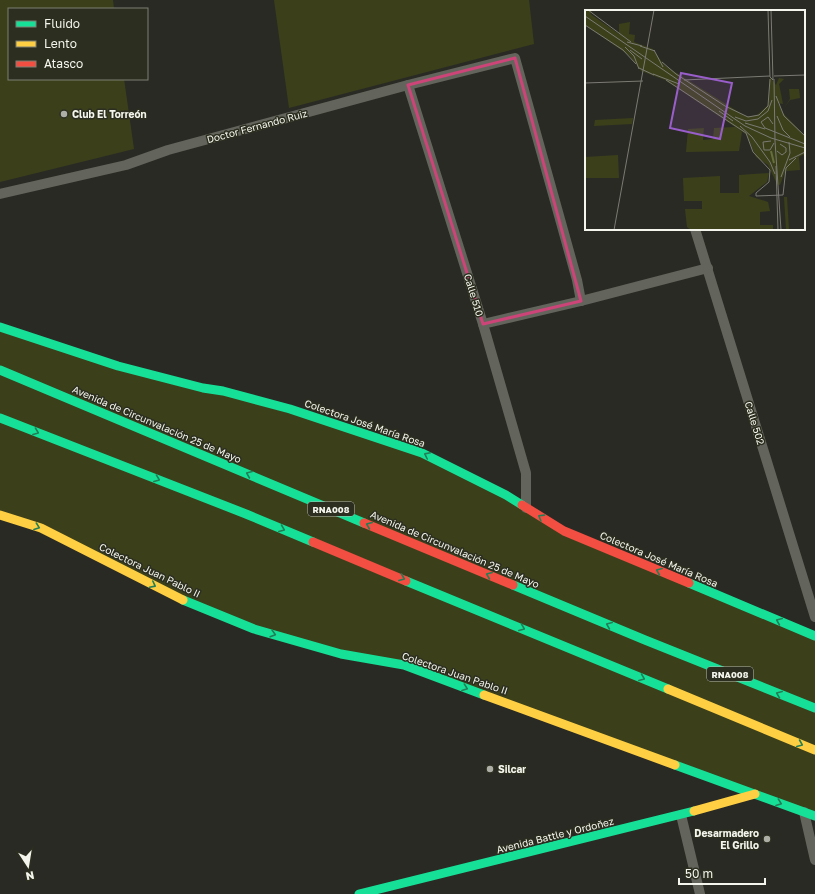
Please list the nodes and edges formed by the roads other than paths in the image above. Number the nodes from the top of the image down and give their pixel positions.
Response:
1 (408, 85) junction
2 (0, 194) edge
3 (695, 230) edge
4 (708, 268) junction
5 (582, 301) junction
6 (483, 324) junction
7 (0, 327) edge
8 (0, 370) edge
9 (0, 418) edge
10 (526, 508) junction
11 (0, 515) edge
12 (815, 617) edge
13 (815, 636) edge
14 (815, 708) edge
15 (815, 750) edge
16 (755, 794) junction
17 (804, 812) junction
18 (681, 815) junction
19 (815, 816) edge
20 (815, 860) edge
21 (402, 889) edge
22 (359, 894) edge
23 (700, 894) edge

1 - 2 street, Doctor Fernando Ruiz
1 - 5 street, Doctor Fernando Ruiz
1 - 6 street, Calle 510
3 - 4 street, Calle 502
4 - 5 street
4 - 12 street, Calle 502
5 - 6 street
6 - 10 street, Calle 510
10 -> 7 main road, Colectora José María Rosa
14 -> 8 main road, Avenida de Circunvalación 25 de Mayo / RNA008
9 -> 15 main road
13 -> 10 main road, Colectora José María Rosa
11 -> 16 main road, Colectora Juan Pablo II
16 -> 17 main road, Colectora Juan Pablo II
16 - 18 main road, Avenida Battle y Ordoñez
17 - 19 main road, Colectora Juan Pablo II
17 - 20 street
18 - 21 main road, Avenida Battle y Ordoñez
18 - 23 street
21 - 22 main road, Avenida Battle y Ordoñez

